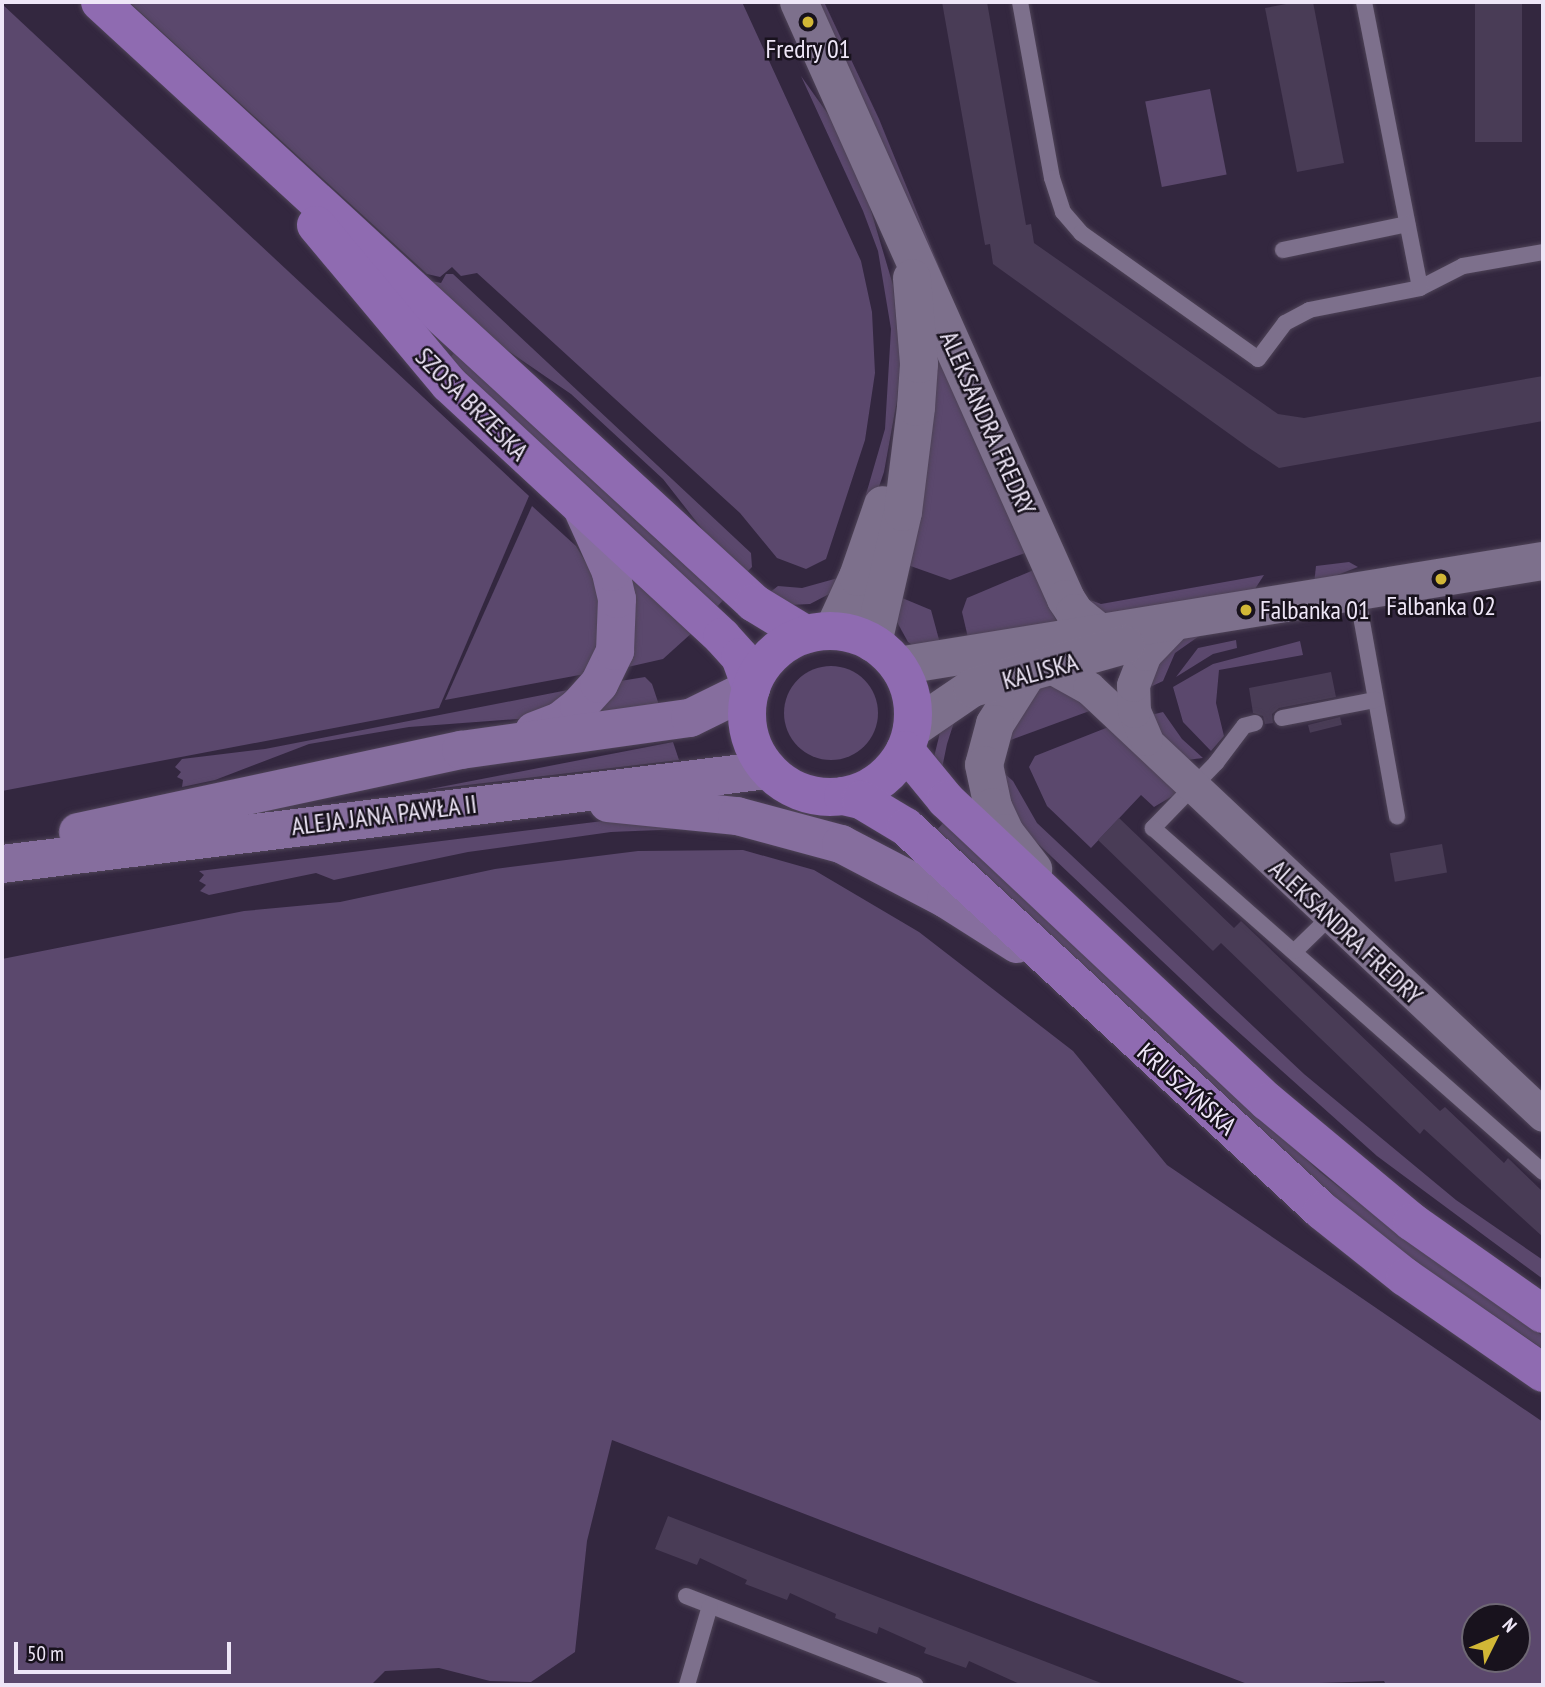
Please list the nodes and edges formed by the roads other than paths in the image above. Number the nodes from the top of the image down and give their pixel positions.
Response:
1 (100, 2) edge
2 (799, 2) edge
3 (1020, 2) edge
4 (1364, 2) edge
5 (208, 102) junction
6 (892, 205) junction
7 (1407, 225) junction
8 (1283, 250) dead end
9 (1543, 252) edge
10 (1420, 288) junction
11 (916, 407) junction
12 (582, 508) junction
13 (1543, 561) edge
14 (1357, 594) junction
15 (1175, 623) junction
16 (1097, 631) junction
17 (819, 632) junction
18 (885, 655) junction
19 (1039, 672) junction
20 (751, 688) junction
21 (1375, 700) junction
22 (1282, 718) dead end
23 (1255, 723) dead end
24 (908, 740) junction
25 (1150, 747) junction
26 (461, 750) junction
27 (768, 770) junction
28 (1191, 787) junction
29 (843, 796) junction
30 (466, 804) junction
31 (1397, 816) dead end
32 (2, 848) edge
33 (2, 864) edge
34 (1330, 917) junction
35 (1084, 929) junction
36 (1296, 951) junction
37 (1062, 975) junction
38 (1543, 1115) edge
39 (1543, 1172) edge
40 (1543, 1314) edge
41 (1543, 1373) edge
42 (686, 1596) dead end
43 (710, 1606) junction
44 (687, 1685) edge
45 (915, 1685) edge

1 - 5 main road, SZOSA BRZESKA
2 - 6 street, ALEKSANDRA FREDRY
3 - 10 lane
4 - 7 lane
5 - 12 main road, SZOSA BRZESKA
5 - 17 main road, SZOSA BRZESKA
6 - 11 street, ALEKSANDRA FREDRY
6 - 16 street, ALEKSANDRA FREDRY
7 - 8 lane
7 - 10 lane
9 - 10 lane
11 - 17 street, ALEKSANDRA FREDRY
11 - 18 street, ALEKSANDRA FREDRY
12 - 20 main road, SZOSA BRZESKA
12 - 26 main road
13 - 14 street, KALISKA
14 - 15 street, KALISKA
14 - 21 lane
15 - 16 street, KALISKA
15 - 19 street, KALISKA
15 - 25 street, ALEKSANDRA FREDRY
16 - 18 street, KALISKA
17 - 18 main road
17 - 20 main road
18 - 24 main road
19 - 24 street, KALISKA
19 - 25 street, ALEKSANDRA FREDRY
19 - 35 street
20 - 26 main road, ALEJA JANA PAWŁA II
20 - 27 main road
21 - 22 lane
21 - 31 lane
23 - 28 lane
24 - 29 main road
24 - 35 main road, KRUSZYŃSKA
25 - 28 street, ALEKSANDRA FREDRY
26 - 32 main road, ALEJA JANA PAWŁA II
27 - 29 main road
27 - 30 main road, ALEJA JANA PAWŁA II
28 - 34 street, ALEKSANDRA FREDRY
28 - 36 lane
29 - 37 main road, KRUSZYŃSKA
30 - 33 main road, ALEJA JANA PAWŁA II
30 - 37 main road
34 - 36 lane
34 - 38 street, ALEKSANDRA FREDRY
35 - 40 main road, KRUSZYŃSKA
36 - 39 lane
37 - 41 main road, KRUSZYŃSKA
42 - 43 lane
43 - 44 lane
43 - 45 lane

